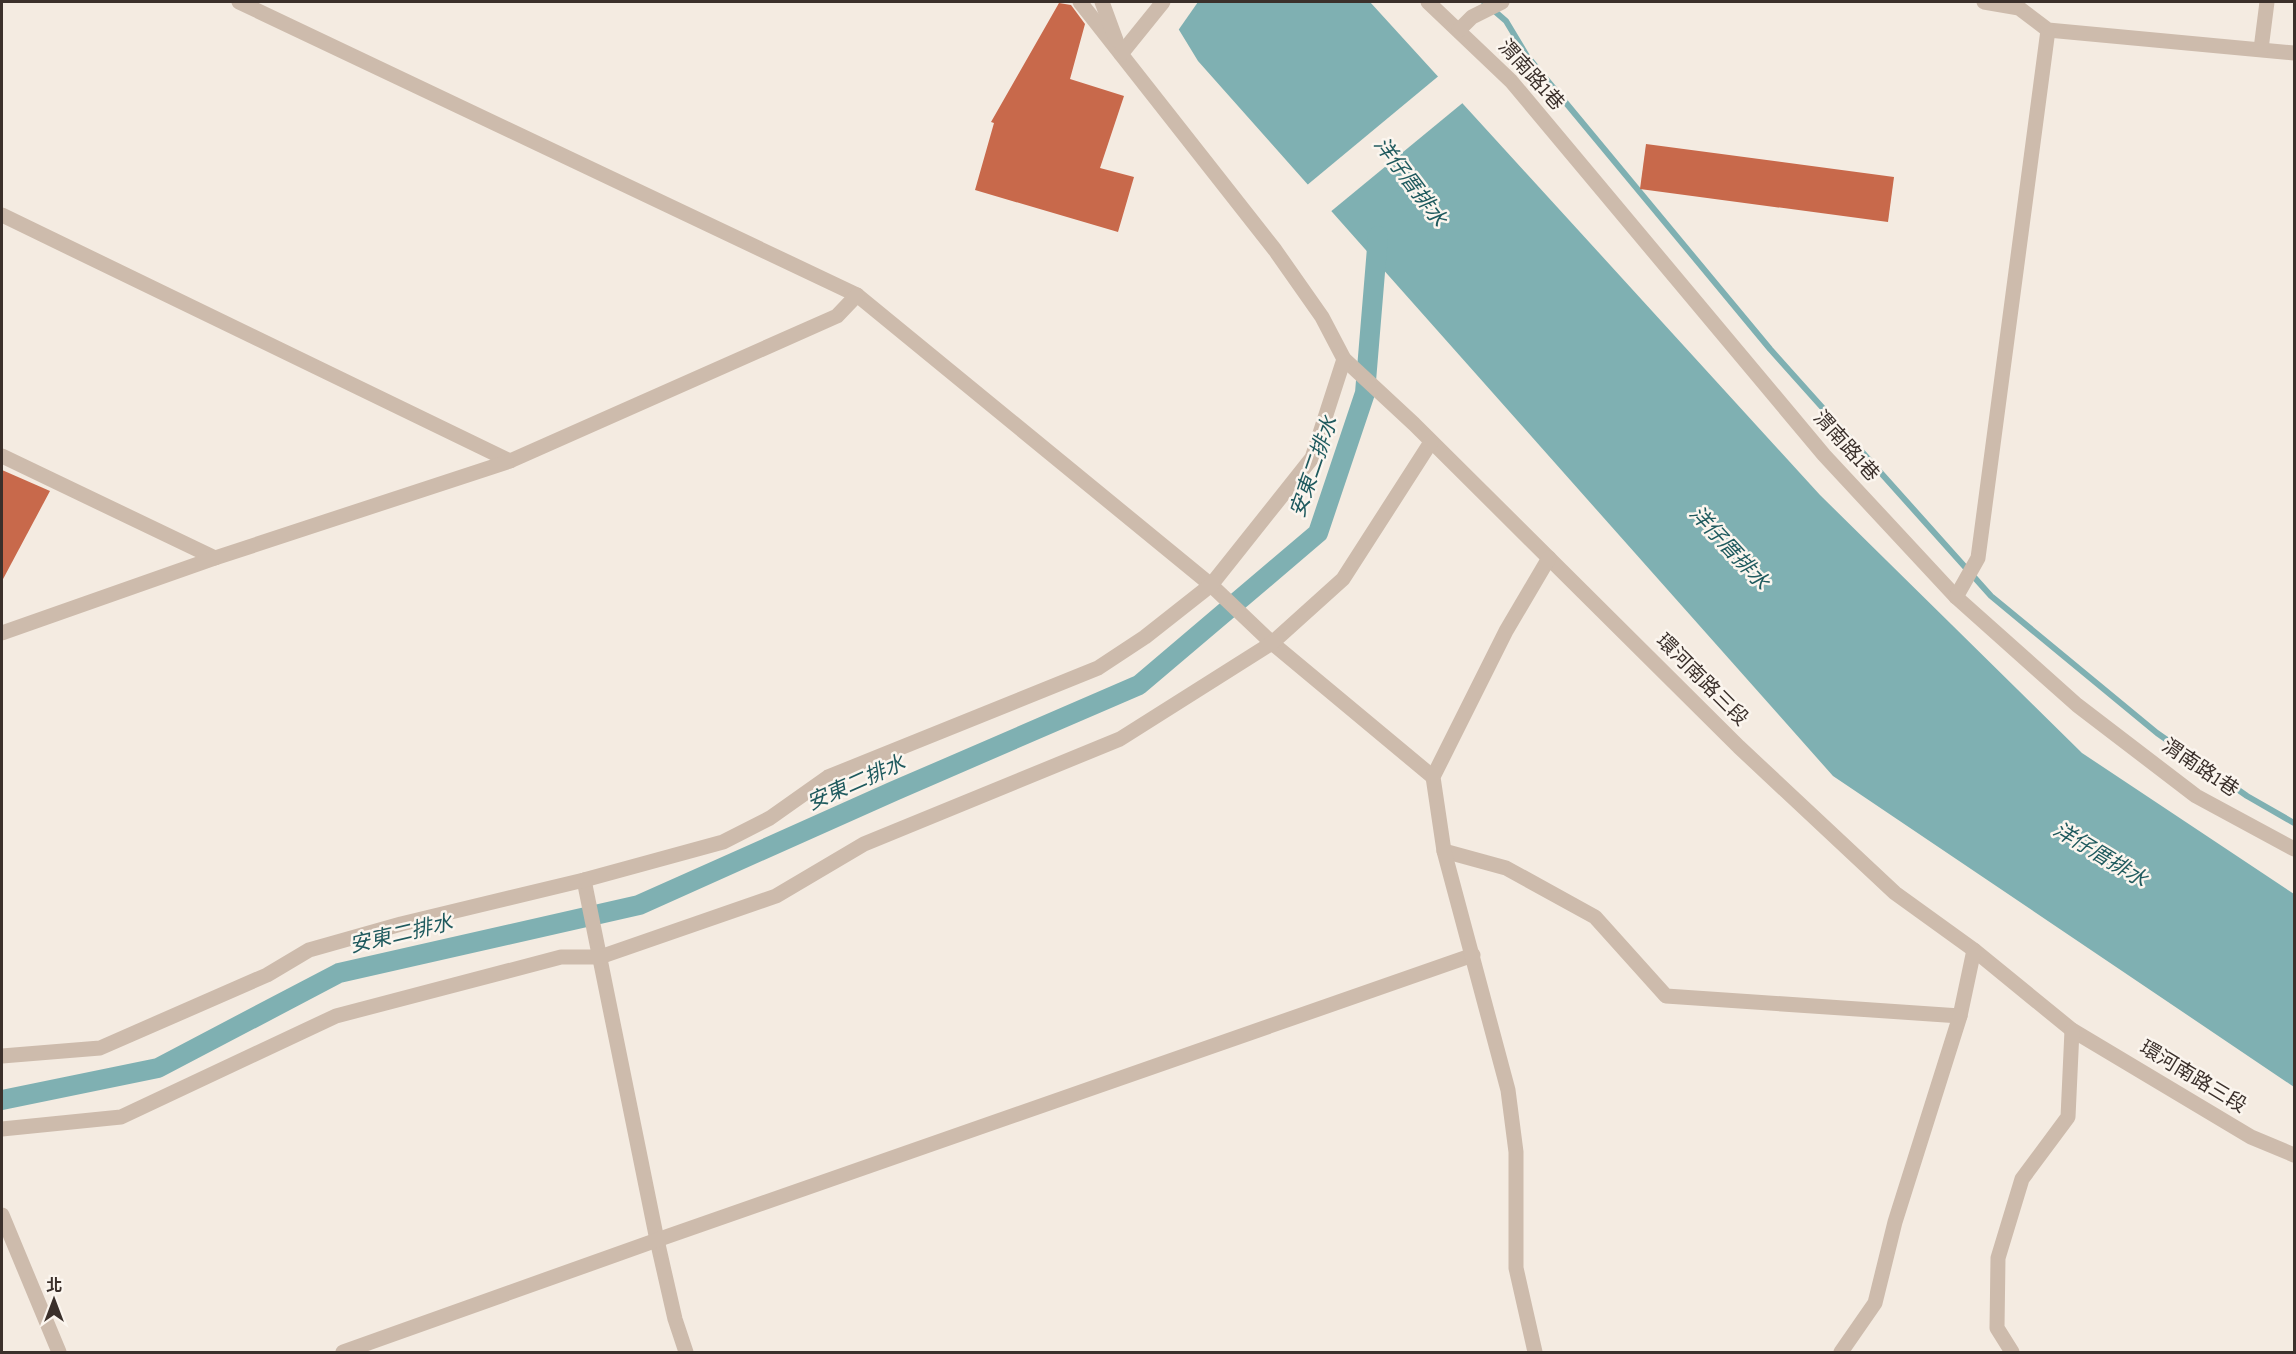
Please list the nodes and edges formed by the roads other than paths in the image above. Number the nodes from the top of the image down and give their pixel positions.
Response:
1 (239, 2) edge
2 (1080, 2) edge
3 (1102, 2) edge
4 (1163, 2) edge
5 (1428, 2) edge
6 (1502, 2) edge
7 (1984, 2) edge
8 (2267, 2) edge
9 (1459, 30) junction
10 (2048, 30) junction
11 (2261, 50) junction
12 (2295, 53) edge
13 (1121, 54) junction
14 (2, 215) edge
15 (857, 295) junction
16 (1344, 359) junction
17 (1431, 442) junction
18 (2, 456) edge
19 (510, 461) junction
20 (215, 558) junction
21 (1549, 558) junction
22 (1216, 590) junction
23 (1956, 597) junction
24 (2, 633) edge
25 (1272, 643) junction
26 (1433, 777) junction
27 (2295, 849) edge
28 (1444, 851) junction
29 (584, 880) junction
30 (1974, 950) junction
31 (599, 952) junction
32 (1473, 955) junction
33 (1960, 1016) junction
34 (2072, 1030) junction
35 (2, 1056) edge
36 (2, 1129) edge
37 (2295, 1155) edge
38 (2, 1215) edge
39 (657, 1240) junction
40 (59, 1353) edge
41 (344, 1353) edge
42 (686, 1353) edge
43 (1535, 1353) edge
44 (1841, 1353) edge
45 (2012, 1353) edge

1 - 15 street
2 - 13 street
3 - 13 street
4 - 13 street
5 - 9 street, 渭南路1巷
6 - 9 street
7 - 10 street
8 - 11 street
9 - 23 street, 渭南路1巷
10 - 11 street
10 - 23 street
11 - 12 street
13 - 16 street
14 - 19 street
15 - 19 street
15 - 22 street
16 - 17 street, 環河南路三段
16 - 22 street
17 - 21 street, 環河南路三段
17 - 25 street
18 - 20 street
19 - 20 street
20 - 24 street
21 - 26 street
21 - 30 street, 環河南路三段
22 - 25 street
22 - 29 street
23 - 27 street, 渭南路1巷
25 - 26 street
25 - 31 street
26 - 28 street
28 - 32 street
28 - 33 street
29 - 31 street
29 - 35 street
30 - 33 street
30 - 34 street, 環河南路三段
31 - 36 street
31 - 39 street
32 - 39 street
32 - 43 street
33 - 44 street
34 - 37 street, 環河南路三段
34 - 45 street
38 - 40 street
39 - 41 street
39 - 42 street

